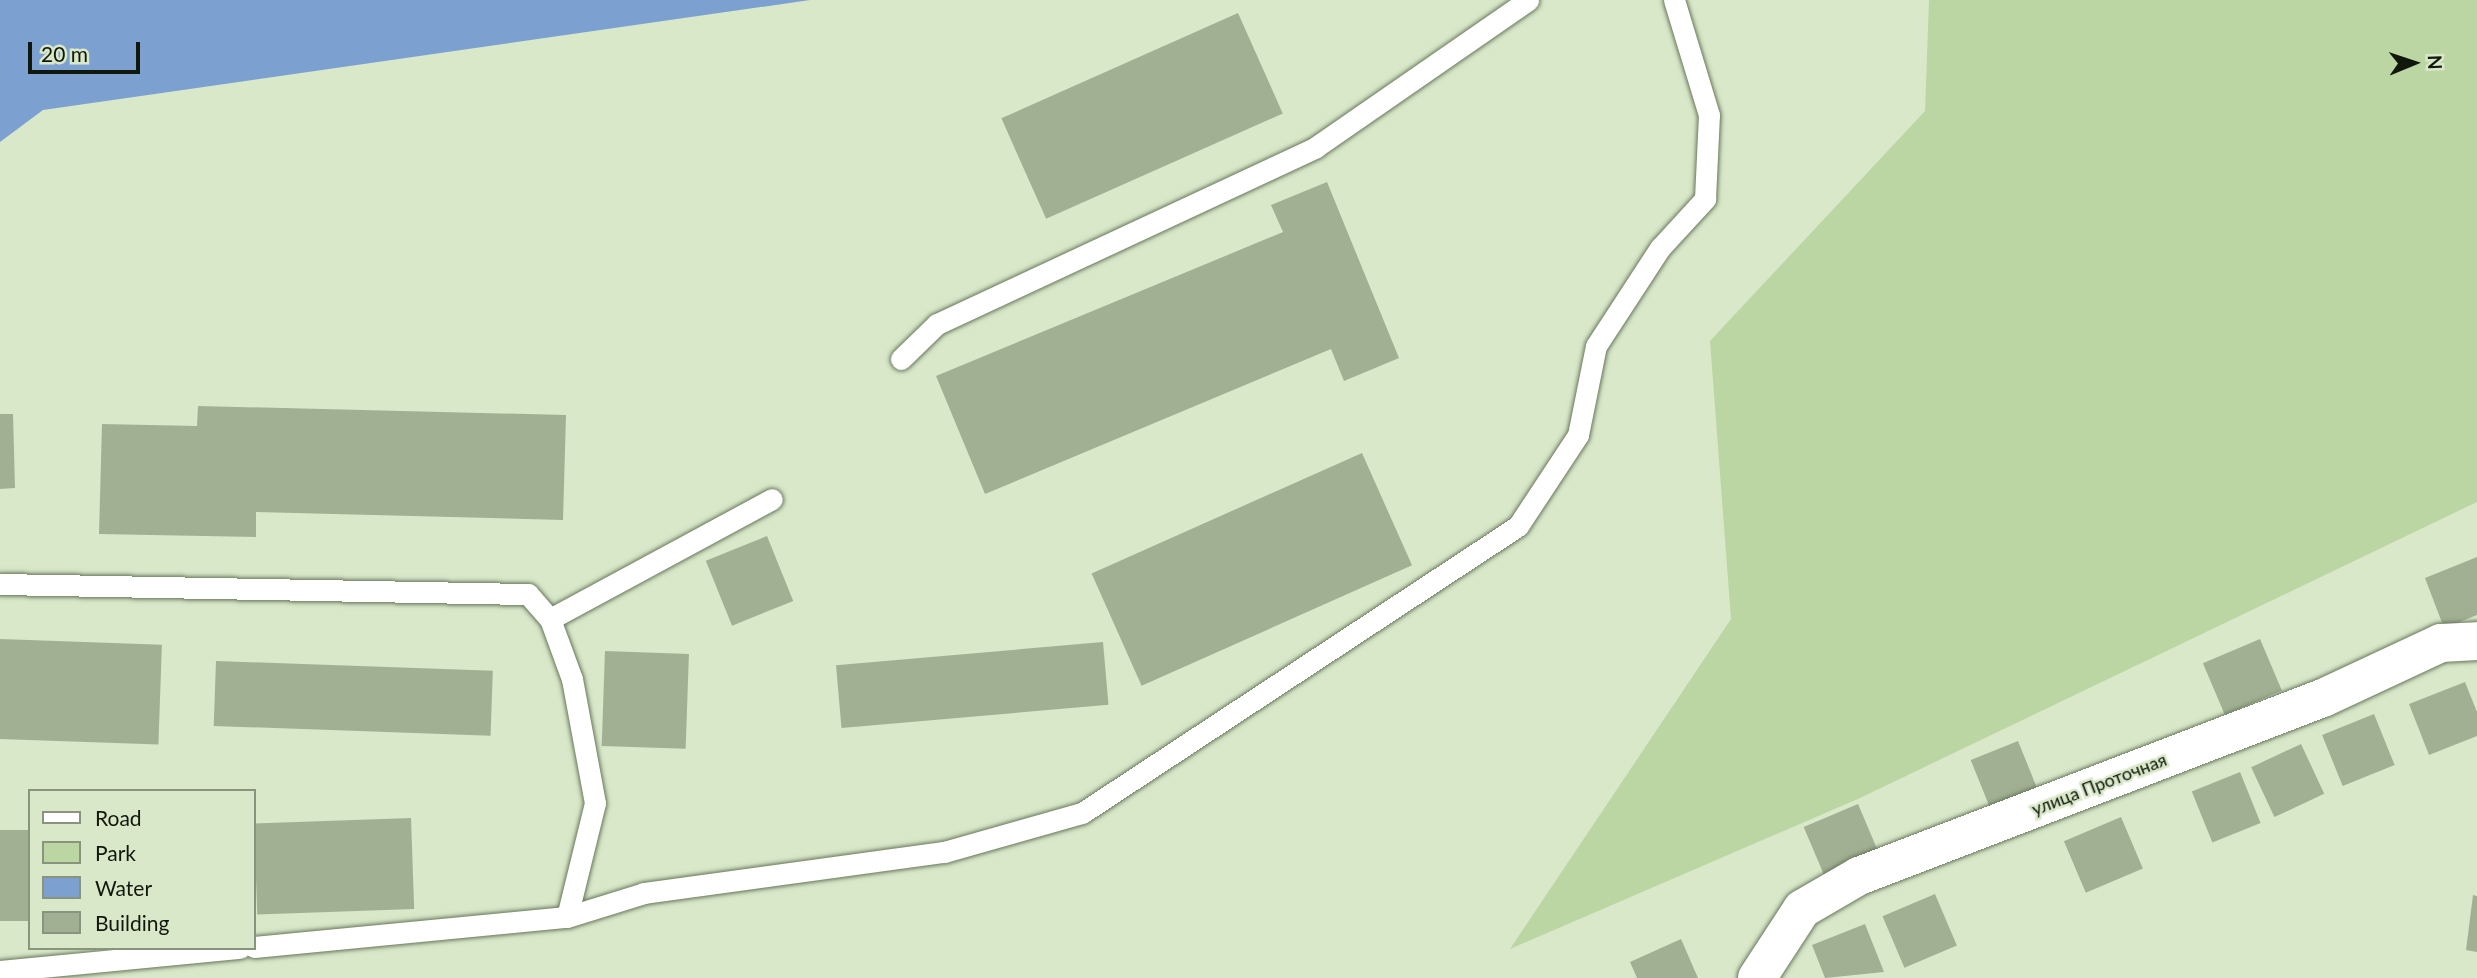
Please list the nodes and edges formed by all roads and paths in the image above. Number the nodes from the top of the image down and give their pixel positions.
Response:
1 (1528, 0) edge
2 (1674, 0) edge
3 (901, 359) dead end
4 (772, 499) dead end
5 (0, 584) edge
6 (550, 619) junction
7 (2477, 641) edge
8 (567, 917) junction
9 (256, 947) edge
10 (219, 950) edge
11 (0, 971) edge
12 (1757, 978) edge

1 - 3 lane
2 - 8 lane
4 - 6 lane
5 - 6 lane
6 - 8 lane
7 - 12 street, улица Проточная
8 - 9 lane
10 - 11 lane

